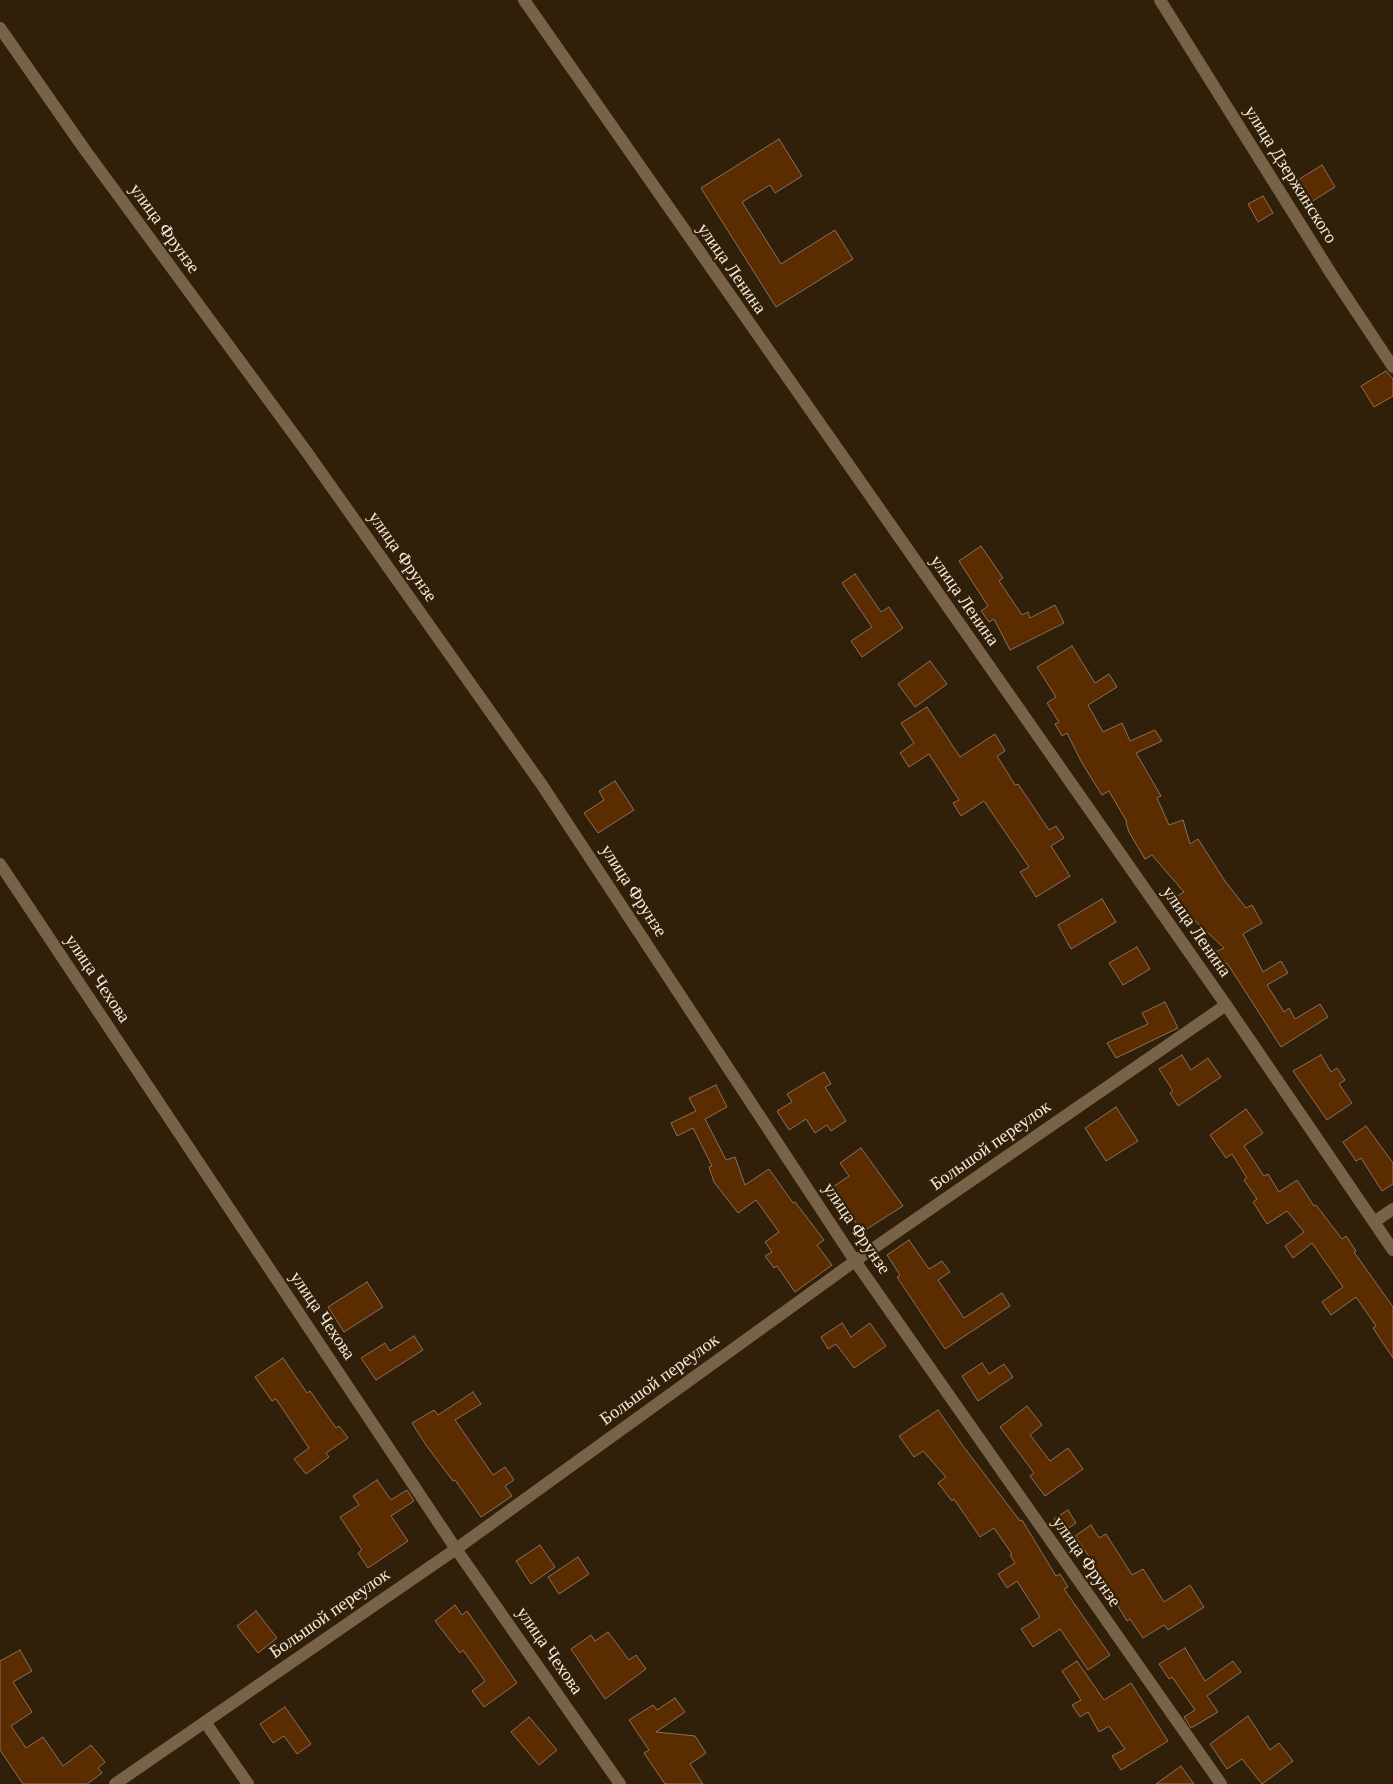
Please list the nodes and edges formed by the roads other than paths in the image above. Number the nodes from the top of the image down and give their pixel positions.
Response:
1 (524, 0) edge
2 (1160, 0) edge
3 (0, 28) edge
4 (1393, 367) edge
5 (0, 864) edge
6 (1226, 1005) junction
7 (1393, 1209) edge
8 (1374, 1222) junction
9 (1393, 1250) edge
10 (855, 1261) junction
11 (456, 1549) junction
12 (205, 1722) junction
13 (115, 1784) edge
14 (248, 1784) edge
15 (620, 1784) edge
16 (1221, 1784) edge

1 - 6 street, улица Ленина
2 - 4 street, улица Дзержинского
3 - 10 street, улица Фрунзе
5 - 11 street, улица Чехова
6 - 8 street, улица Ленина
6 - 10 street, Большой переулок
7 - 8 street
8 - 9 street, улица Ленина
10 - 11 street, Большой переулок
10 - 16 street, улица Фрунзе
11 - 12 street, Большой переулок
11 - 15 street, улица Чехова
12 - 13 street, Большой переулок
12 - 14 street

